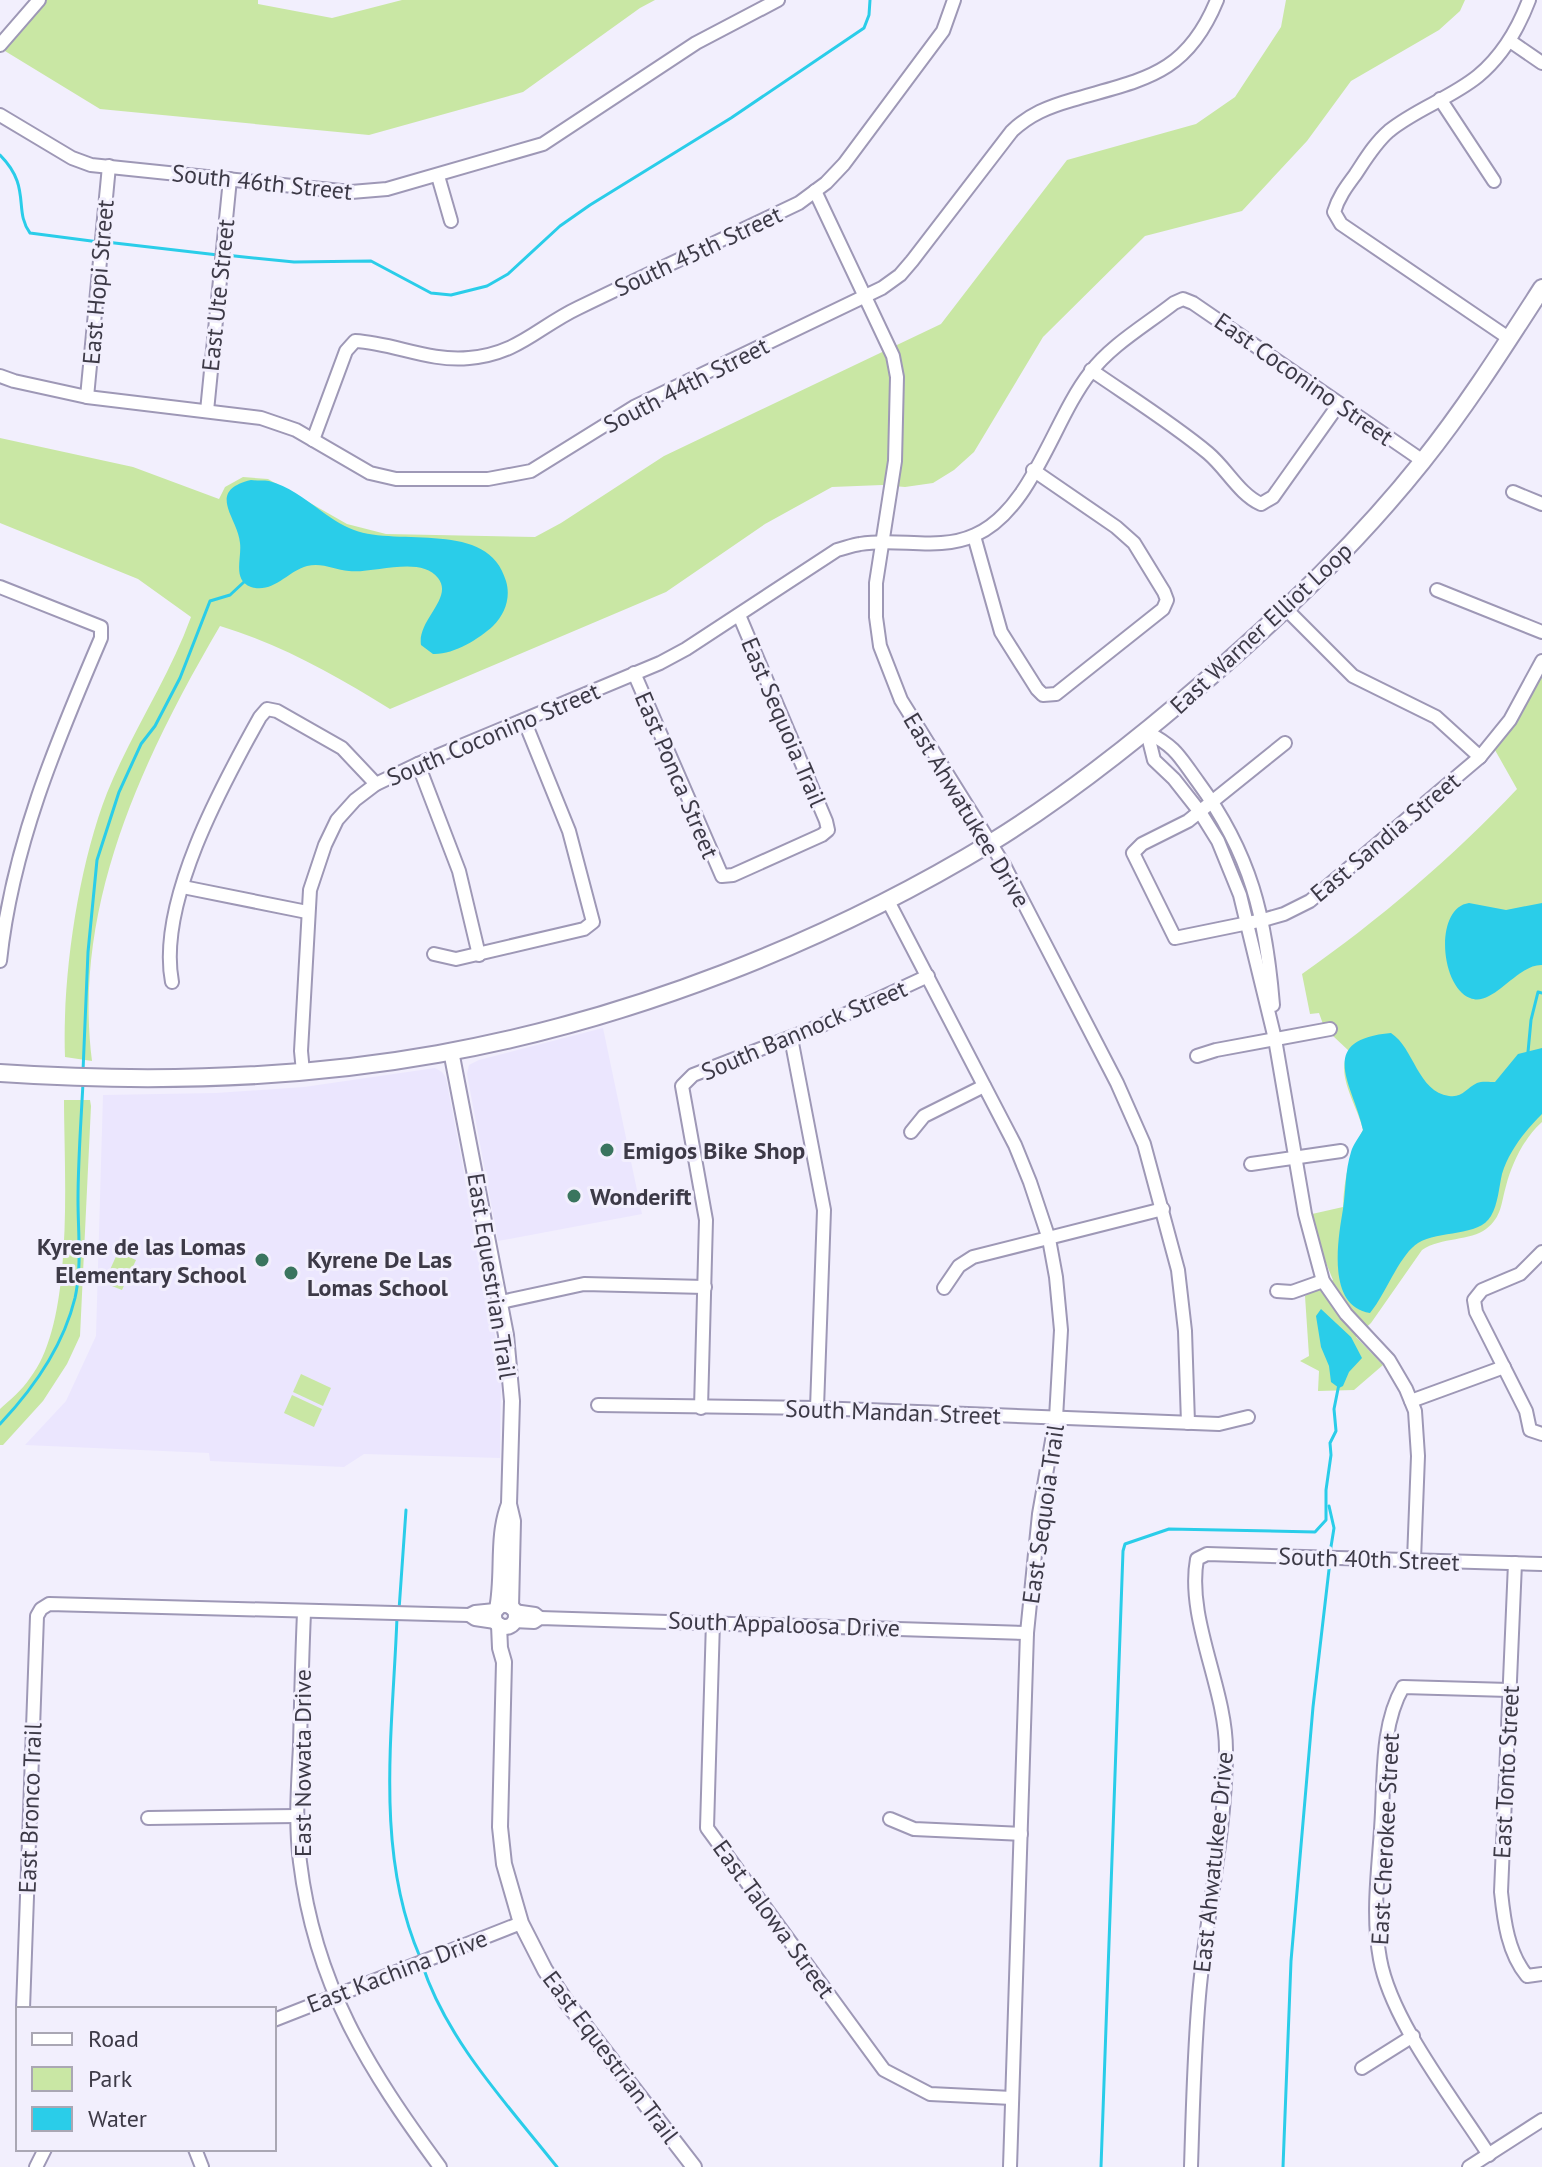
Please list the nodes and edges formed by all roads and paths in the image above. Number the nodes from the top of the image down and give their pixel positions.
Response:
1 (39, 0) edge
2 (778, 0) edge
3 (954, 0) edge
4 (1217, 0) edge
5 (1529, 0) edge
6 (1510, 41) junction
7 (0, 45) edge
8 (1542, 63) edge
9 (1440, 99) junction
10 (0, 115) edge
11 (109, 166) junction
12 (438, 176) junction
13 (230, 179) junction
14 (1494, 181) dead end
15 (815, 191) junction
16 (451, 221) dead end
17 (1542, 288) edge
18 (865, 297) junction
19 (1510, 339) junction
20 (1091, 370) junction
21 (0, 376) edge
22 (87, 397) junction
23 (1339, 404) junction
24 (207, 411) junction
25 (313, 440) junction
26 (1423, 461) junction
27 (1033, 470) junction
28 (1513, 492) dead end
29 (1542, 504) edge
30 (974, 536) junction
31 (882, 543) junction
32 (0, 587) edge
33 (1437, 590) dead end
34 (1287, 610) junction
35 (739, 615) junction
36 (1542, 632) edge
37 (1542, 661) edge
38 (634, 673) junction
39 (524, 720) junction
40 (1147, 732) junction
41 (1285, 743) dead end
42 (1480, 757) junction
43 (418, 764) junction
44 (376, 784) junction
45 (1207, 807) junction
46 (990, 843) junction
47 (722, 876) joint
48 (183, 887) junction
49 (887, 899) junction
50 (3, 912) edge
51 (307, 912) junction
52 (1263, 920) junction
53 (1247, 924) junction
54 (434, 954) dead end
55 (479, 955) junction
56 (0, 961) edge
57 (928, 976) junction
58 (172, 982) dead end
59 (1330, 1029) dead end
60 (791, 1038) junction
61 (1275, 1039) junction
62 (451, 1051) junction
63 (1197, 1056) dead end
64 (303, 1072) junction
65 (0, 1073) edge
66 (984, 1086) junction
67 (911, 1132) dead end
68 (1341, 1151) dead end
69 (1297, 1159) junction
70 (1251, 1164) dead end
71 (1163, 1209) junction
72 (1049, 1239) junction
73 (1542, 1252) edge
74 (1326, 1286) junction
75 (705, 1287) junction
76 (944, 1288) dead end
77 (1277, 1291) dead end
78 (501, 1302) junction
79 (1504, 1367) junction
80 (1411, 1401) junction
81 (598, 1405) dead end
82 (701, 1408) junction
83 (817, 1408) junction
84 (1248, 1417) dead end
85 (1056, 1418) junction
86 (1188, 1423) junction
87 (1536, 1432) edge
88 (1197, 1559) joint
89 (1414, 1560) junction
90 (1515, 1563) junction
91 (1542, 1564) edge
92 (41, 1609) joint
93 (304, 1613) junction
94 (505, 1616) junction
95 (713, 1621) junction
96 (1027, 1633) junction
97 (1509, 1690) junction
98 (297, 1816) junction
99 (148, 1818) dead end
100 (890, 1819) dead end
101 (1021, 1834) junction
102 (521, 1923) junction
103 (1542, 1974) edge
104 (334, 1995) junction
105 (23, 2007) edge
106 (276, 2019) edge
107 (1413, 2036) junction
108 (1362, 2068) dead end
109 (1012, 2098) junction
110 (1542, 2120) edge
111 (1489, 2155) junction
112 (440, 2167) edge
113 (694, 2167) edge
114 (1010, 2167) edge
115 (1191, 2167) edge
116 (1469, 2167) edge

1 - 7 street
2 - 12 street, South 46th Street
3 - 15 street, South 45th Street
4 - 18 street, South 44th Street
5 - 6 street
6 - 8 street
6 - 9 street
9 - 14 street
9 - 19 street
10 - 11 street, South 46th Street
11 - 13 street, South 46th Street
11 - 22 street, East Hopi Street
12 - 13 street, South 46th Street
12 - 16 street
13 - 24 street, East Ute Street
15 - 18 street, East Ahwatukee Drive
15 - 25 street, South 45th Street
17 - 19 main road, East Warner Elliot Loop
18 - 25 street, South 44th Street
18 - 31 street, East Ahwatukee Drive
19 - 26 main road, East Warner Elliot Loop
20 - 23 street, East Coconino Street
20 - 23 street
20 - 27 street
21 - 22 street, South 44th Street
22 - 24 street, South 44th Street
23 - 26 street, East Coconino Street
24 - 25 street, South 44th Street
26 - 34 main road, East Warner Elliot Loop
27 - 30 street
27 - 30 street
28 - 29 street
30 - 31 street, South Coconino Street
31 - 35 street, South Coconino Street
31 - 46 street, East Ahwatukee Drive
32 - 50 street
33 - 36 street
34 - 40 main road, East Warner Elliot Loop
34 - 42 street
35 - 38 street, South Coconino Street
35 - 47 street, East Sequoia Trail
37 - 42 street, East Sandia Street
38 - 39 street, South Coconino Street
38 - 47 street, East Ponca Street
39 - 43 street, South Coconino Street
39 - 55 street
40 - 45 street
40 - 45 street
40 - 46 main road, East Warner Elliot Loop
41 - 45 street
42 - 52 street, East Sandia Street
43 - 44 street, South Coconino Street
43 - 55 street
44 - 48 street
44 - 51 street, South Coconino Street
45 - 52 street
45 - 53 street
45 - 53 street, East Sandia Street
46 - 49 main road, East Warner Elliot Loop
46 - 71 street, East Ahwatukee Drive
48 - 51 street
48 - 58 street
49 - 57 street, East Sequoia Trail
49 - 62 main road, East Warner Elliot Loop
50 - 56 street
51 - 64 street, South Coconino Street
52 - 53 street, East Sandia Street
52 - 61 street
53 - 61 street
54 - 55 street
57 - 60 street, South Bannock Street
57 - 66 street, East Sequoia Trail
59 - 61 street
60 - 75 street, South Bannock Street
60 - 83 street
61 - 63 street
61 - 69 street
62 - 64 main road, East Warner Elliot Loop
62 - 78 street, East Equestrian Trail
64 - 65 main road, East Warner Elliot Loop
66 - 67 street
66 - 72 street, East Sequoia Trail
68 - 69 street
69 - 70 street
69 - 74 street
71 - 72 street
71 - 86 street, East Ahwatukee Drive
72 - 76 street
72 - 85 street, East Sequoia Trail
73 - 79 street
74 - 77 street
74 - 80 street
75 - 78 street
75 - 82 street
78 - 94 street, East Equestrian Trail
79 - 80 street
79 - 87 street
80 - 89 street
81 - 82 street, South Mandan Street
82 - 83 street, South Mandan Street
83 - 85 street, South Mandan Street
84 - 86 street, South Mandan Street
85 - 86 street, South Mandan Street
85 - 96 street, East Sequoia Trail
88 - 89 street, South 40th Street
88 - 115 street, East Ahwatukee Drive
89 - 90 street, South 40th Street
90 - 91 street, South 40th Street
90 - 97 street, East Tonto Street
92 - 93 street, South Appaloosa Drive
92 - 105 street, East Bronco Trail
93 - 94 street, South Appaloosa Drive
93 - 98 street, East Nowata Drive
94 - 95 street, South Appaloosa Drive
94 - 102 street, East Equestrian Trail
95 - 96 street, South Appaloosa Drive
95 - 109 street, East Talowa Street
96 - 101 street, East Sequoia Trail
97 - 103 street, East Tonto Street
97 - 107 street, East Cherokee Street
98 - 99 street
98 - 104 street, East Nowata Drive
100 - 101 street
101 - 109 street, East Sequoia Trail
102 - 104 street, East Kachina Drive
102 - 113 street, East Equestrian Trail
104 - 106 street, East Kachina Drive
104 - 112 street, East Nowata Drive
107 - 108 street
107 - 111 street, East Cherokee Street
109 - 114 street, East Sequoia Trail
110 - 111 street
111 - 116 street

